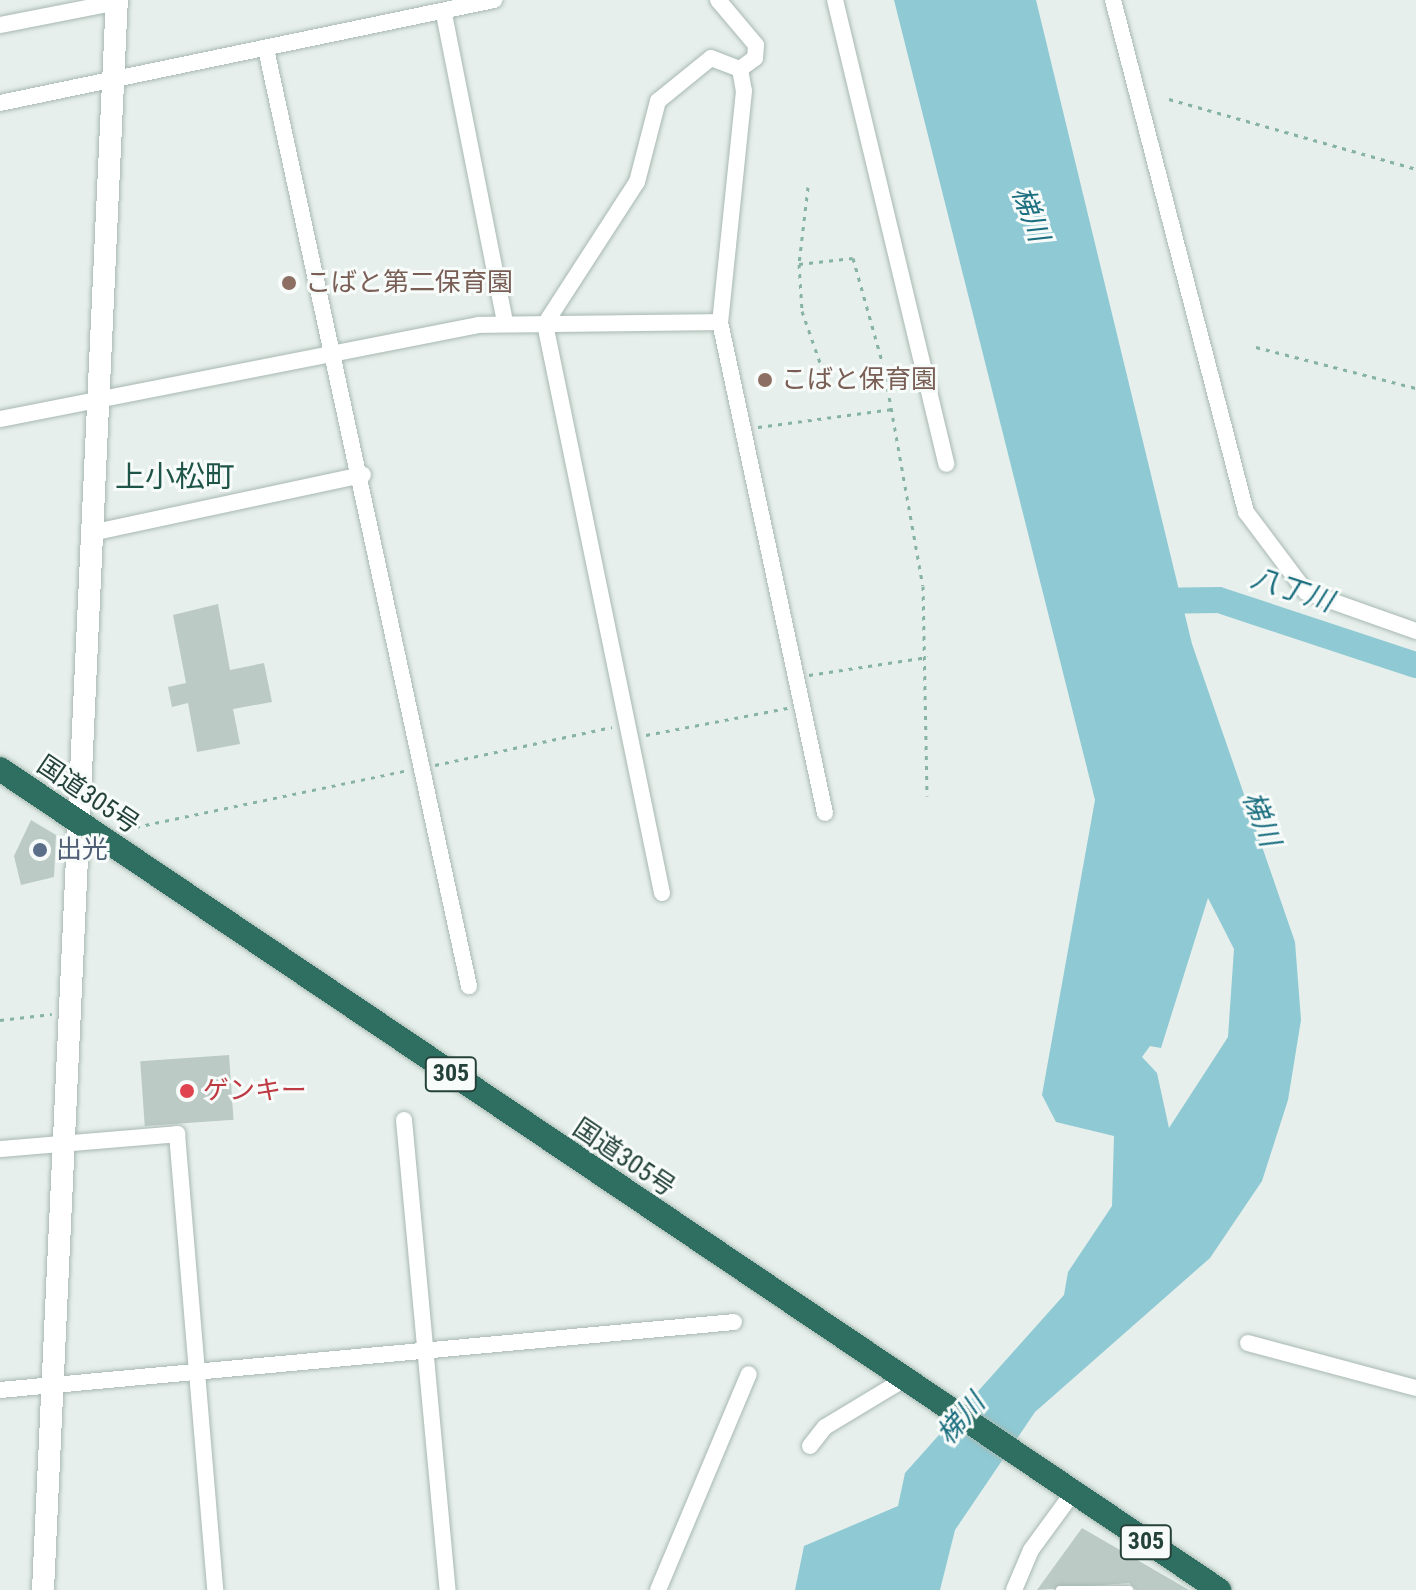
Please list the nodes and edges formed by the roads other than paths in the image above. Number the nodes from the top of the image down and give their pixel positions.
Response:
1 (494, 0) edge
2 (718, 0) edge
3 (835, 0) edge
4 (1113, 0) edge
5 (117, 1) edge
6 (444, 14) junction
7 (0, 25) edge
8 (266, 49) junction
9 (740, 69) junction
10 (119, 78) junction
11 (0, 103) edge
12 (505, 322) junction
13 (720, 322) junction
14 (545, 324) junction
15 (336, 352) junction
16 (103, 399) junction
17 (0, 419) edge
18 (946, 464) dead end
19 (363, 475) junction
20 (96, 532) junction
21 (1416, 631) edge
22 (0, 769) edge
23 (825, 813) dead end
24 (81, 823) junction
25 (662, 893) dead end
26 (469, 986) dead end
27 (404, 1120) dead end
28 (67, 1143) junction
29 (0, 1149) edge
30 (734, 1322) dead end
31 (1248, 1343) dead end
32 (427, 1350) junction
33 (749, 1374) dead end
34 (195, 1375) junction
35 (908, 1383) junction
36 (53, 1386) junction
37 (1416, 1388) edge
38 (0, 1390) edge
39 (810, 1446) dead end
40 (1068, 1491) junction
41 (43, 1590) edge
42 (215, 1590) edge
43 (448, 1590) edge
44 (658, 1590) edge
45 (1014, 1590) edge
46 (1060, 1590) edge
47 (1129, 1590) edge
48 (1219, 1590) edge

1 - 6 street
2 - 9 street
3 - 18 street
4 - 21 street
5 - 7 street
5 - 10 street
6 - 8 street
6 - 12 street
8 - 10 street
8 - 15 street
9 - 13 street
9 - 14 street
10 - 11 street
10 - 16 street
12 - 14 street
12 - 15 street
13 - 14 street
13 - 23 street
14 - 25 street
15 - 16 street
15 - 19 street
16 - 17 street
16 - 20 street
19 - 20 street
19 - 26 street
20 - 24 street
22 - 24 highway, 国道305号 / 305
24 - 28 street
24 - 35 highway, 国道305号 / 305
27 - 32 street
28 - 29 street
28 - 34 street
28 - 36 street
30 - 32 street
31 - 37 street
32 - 34 street
32 - 43 street
33 - 44 street
34 - 36 street
34 - 42 street
35 - 39 street
35 - 40 highway, 国道305号 / 305
36 - 38 street
36 - 41 street
40 - 45 street
40 - 48 highway, 国道305号 / 305
46 - 47 lane

